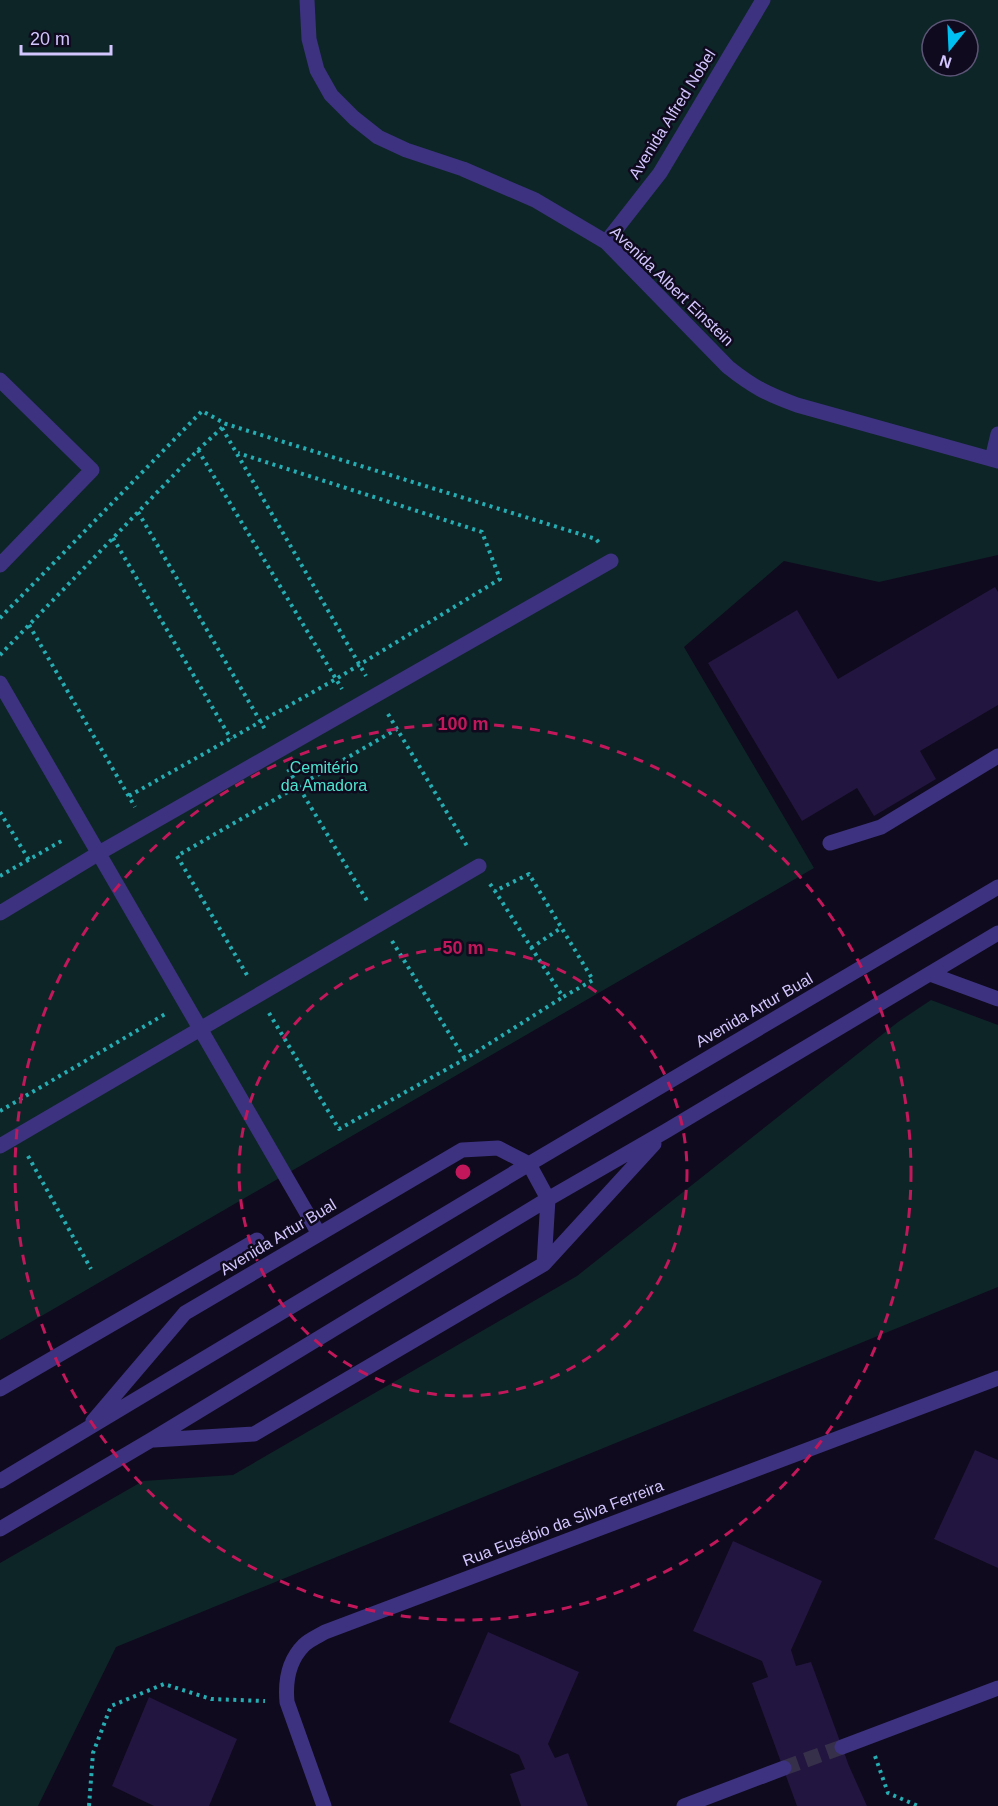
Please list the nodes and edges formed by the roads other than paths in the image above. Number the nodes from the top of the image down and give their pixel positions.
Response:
1 (307, 0) edge
2 (763, 0) edge
3 (606, 242) junction
4 (0, 380) edge
5 (998, 434) edge
6 (995, 460) edge
7 (611, 561) road end
8 (0, 565) edge
9 (0, 683) edge
10 (998, 756) edge
11 (830, 843) dead end
12 (99, 853) junction
13 (478, 866) road end
14 (998, 887) edge
15 (0, 913) edge
16 (998, 933) edge
17 (930, 974) junction
18 (998, 999) edge
19 (201, 1029) junction
20 (666, 1131) junction
21 (0, 1146) edge
22 (529, 1164) junction
23 (548, 1199) junction
24 (319, 1234) junction
25 (257, 1240) dead end
26 (544, 1264) junction
27 (173, 1289) junction
28 (185, 1313) junction
29 (998, 1378) edge
30 (0, 1389) edge
31 (84, 1431) junction
32 (151, 1440) junction
33 (0, 1481) edge
34 (0, 1529) edge
35 (998, 1688) edge
36 (842, 1747) tunnel mouth
37 (784, 1768) tunnel mouth
38 (324, 1806) edge
39 (684, 1806) edge

1 - 3 street, Avenida Albert Einstein
2 - 3 street, Avenida Alfred Nobel
3 - 6 street, Avenida Albert Einstein
4 - 8 street
5 - 6 street
7 - 12 street
9 - 12 street
10 - 11 street
12 - 15 street
12 - 19 street
13 - 19 street
14 - 22 street, Avenida Artur Bual
16 - 17 street
17 - 18 street
17 - 20 street
19 - 21 street
19 - 24 street
20 - 23 street
20 - 26 street
22 - 23 street
22 - 24 street, Avenida Artur Bual
22 - 31 street, Avenida Artur Bual
23 - 26 street
23 - 32 street
24 - 28 street, Avenida Artur Bual
25 - 27 street
26 - 32 street
27 - 28 street
27 - 30 street
28 - 31 street, Avenida Artur Bual
29 - 38 street, Rua Eusébio da Silva Ferreira
31 - 33 street, Avenida Artur Bual
32 - 34 street
35 - 36 street
37 - 39 street

